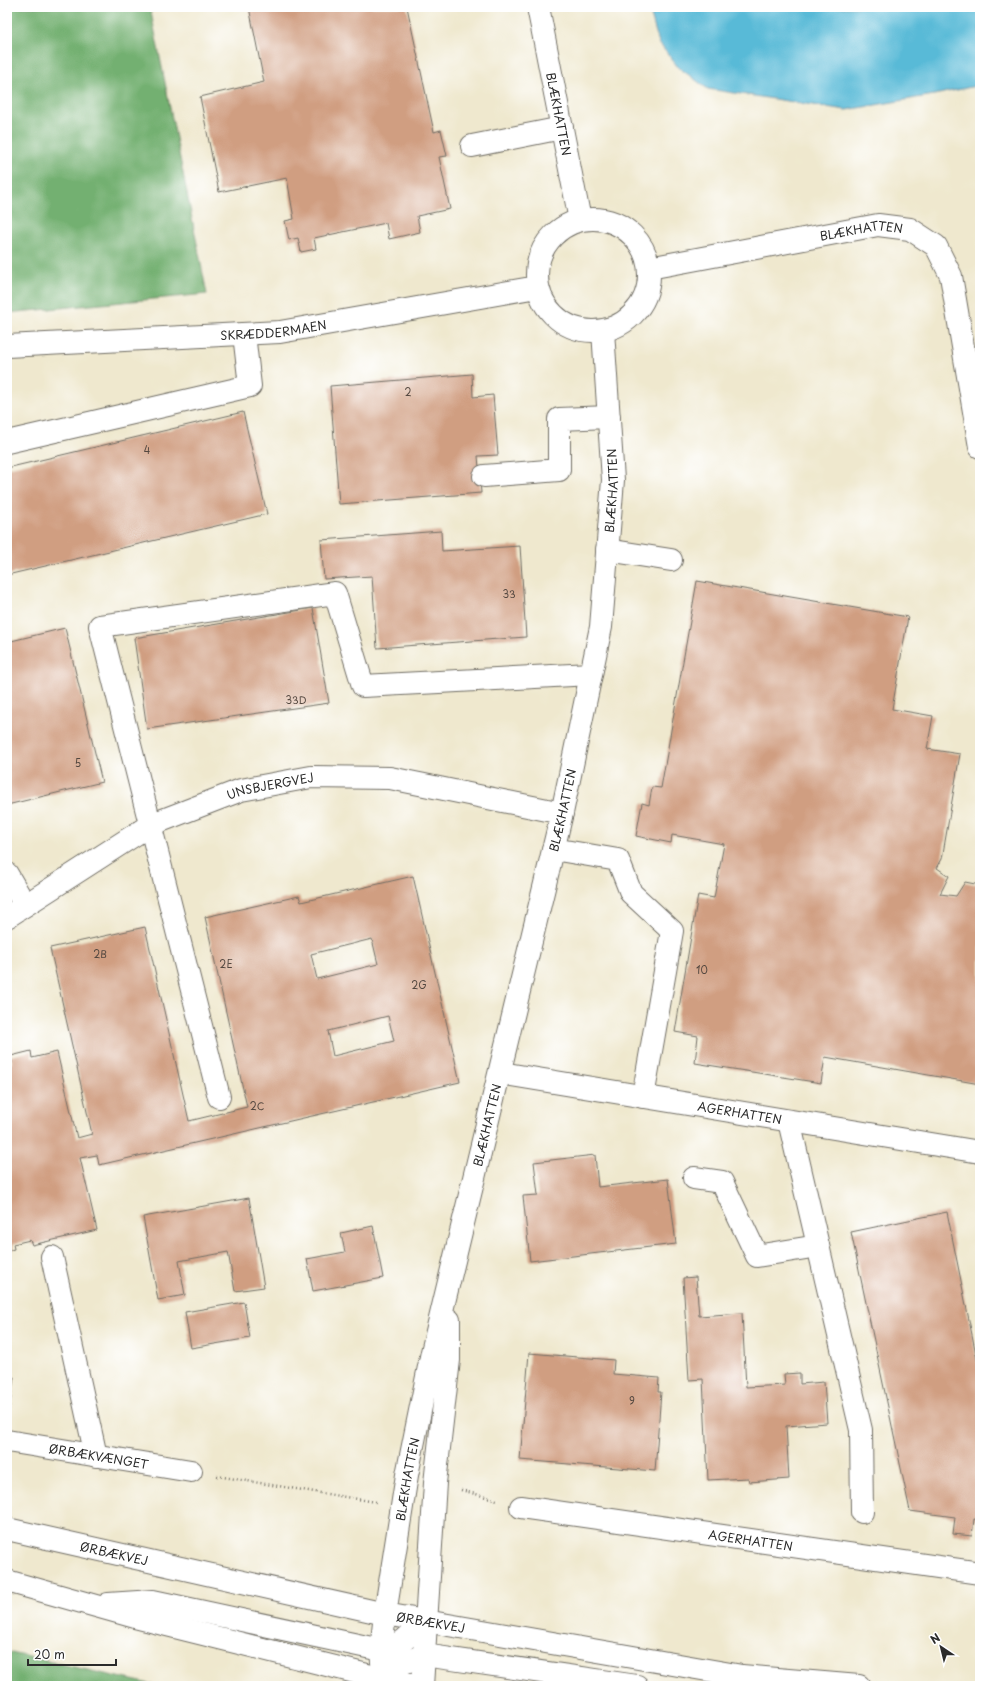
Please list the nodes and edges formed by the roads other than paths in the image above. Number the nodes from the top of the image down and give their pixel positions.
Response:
1 (538, 7) edge
2 (562, 128) junction
3 (472, 146) dead end
4 (580, 220) junction
5 (649, 268) junction
6 (537, 287) junction
7 (603, 331) junction
8 (244, 334) junction
9 (7, 346) edge
10 (609, 417) junction
11 (7, 442) edge
12 (980, 447) edge
13 (484, 476) dead end
14 (607, 550) junction
15 (672, 560) dead end
16 (591, 674) junction
17 (562, 813) junction
18 (150, 825) junction
19 (553, 849) junction
20 (7, 874) edge
21 (16, 911) edge
22 (500, 1074) junction
23 (219, 1097) dead end
24 (643, 1097) junction
25 (788, 1121) junction
26 (980, 1152) edge
27 (694, 1178) dead end
28 (818, 1246) junction
29 (52, 1258) dead end
30 (450, 1281) junction
31 (7, 1441) edge
32 (96, 1456) junction
33 (191, 1471) road end
34 (520, 1507) road end
35 (862, 1512) dead end
36 (7, 1529) edge
37 (980, 1573) edge
38 (7, 1581) edge
39 (92, 1605) junction
40 (385, 1614) junction
41 (426, 1620) junction
42 (381, 1650) junction
43 (424, 1655) junction
44 (742, 1676) junction
45 (384, 1683) edge
46 (421, 1686) edge
47 (637, 1686) edge
48 (709, 1686) edge
49 (859, 1686) edge

1 - 2 street, BLÆKHATTEN
2 - 3 street
2 - 4 street, BLÆKHATTEN
4 - 5 street
4 - 6 street
5 - 7 street
5 - 12 street, BLÆKHATTEN
6 - 7 street
6 - 8 street, SKRÆDDERMAEN
7 - 10 street, BLÆKHATTEN
8 - 9 street, SKRÆDDERMAEN
8 - 11 street
10 - 13 street
10 - 14 street, BLÆKHATTEN
14 - 15 street
14 - 16 street, BLÆKHATTEN
16 - 17 street, BLÆKHATTEN
16 - 18 street
17 - 18 street, UNSBJERGVEJ
17 - 19 street, BLÆKHATTEN
18 - 21 street, UNSBJERGVEJ
18 - 23 street
19 - 22 street, BLÆKHATTEN
19 - 24 street
20 - 21 street
22 - 24 street, AGERHATTEN
22 - 30 street, BLÆKHATTEN
24 - 25 street, AGERHATTEN
25 - 26 street, AGERHATTEN
25 - 28 street
27 - 28 street
28 - 35 street
29 - 32 street
30 - 40 street, BLÆKHATTEN
30 - 41 street, BLÆKHATTEN
31 - 32 street, ØRBÆKVÆNGET
32 - 33 street, ØRBÆKVÆNGET
34 - 37 street, AGERHATTEN
36 - 40 street, ØRBÆKVEJ
38 - 39 street
39 - 42 street
39 - 45 street
40 - 41 street, ØRBÆKVEJ
40 - 42 street, BLÆKHATTEN
41 - 42 street
41 - 43 street, BLÆKHATTEN
41 - 44 street, ØRBÆKVEJ
42 - 45 street, BLÆKHATTEN
43 - 45 street
43 - 46 street, BLÆKHATTEN
43 - 47 street
44 - 48 street
44 - 49 street, ØRBÆKVEJ
45 - 46 street

